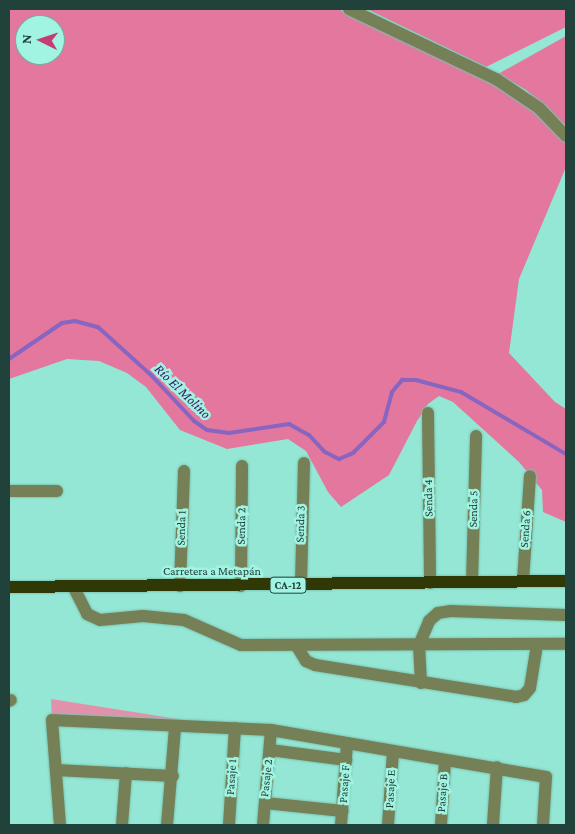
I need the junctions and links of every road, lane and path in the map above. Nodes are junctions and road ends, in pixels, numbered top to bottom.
1 (349, 9) edge
2 (566, 136) edge
3 (428, 413) dead end
4 (476, 436) dead end
5 (304, 463) dead end
6 (242, 466) dead end
7 (184, 470) dead end
8 (530, 476) dead end
9 (9, 491) edge
10 (57, 491) dead end
11 (523, 581) junction
12 (566, 581) edge
13 (472, 582) junction
14 (430, 583) junction
15 (301, 585) junction
16 (9, 586) edge
17 (74, 586) junction
18 (180, 586) junction
19 (241, 586) junction
20 (566, 615) edge
21 (296, 644) junction
22 (537, 644) junction
23 (566, 644) edge
24 (420, 645) junction
25 (421, 683) junction
26 (176, 728) junction
27 (235, 728) junction
28 (271, 730) junction
29 (347, 743) junction
30 (270, 750) junction
31 (393, 752) junction
32 (346, 760) junction
33 (445, 760) junction
34 (497, 767) junction
35 (56, 770) junction
36 (126, 773) junction
37 (173, 776) junction
38 (265, 803) junction
39 (343, 811) junction
40 (60, 825) edge
41 (122, 825) edge
42 (167, 825) edge
43 (229, 825) edge
44 (263, 825) edge
45 (341, 825) edge
46 (388, 825) edge
47 (441, 825) edge
48 (493, 825) edge
49 (543, 825) edge

1 - 2 street
3 - 14 street, Senda 4
4 - 13 street, Senda 5
5 - 15 street, Senda 3
6 - 19 street, Senda 2
7 - 18 street, Senda 1
8 - 11 street, Senda 6
9 - 10 street
11 - 12 main road, Carretera a Metapán / CA-12
11 - 13 main road, Carretera a Metapán / CA-12
13 - 14 main road, Carretera a Metapán / CA-12
14 - 15 main road, Carretera a Metapán / CA-12
15 - 19 main road, Carretera a Metapán / CA-12
16 - 17 main road, Carretera a Metapán / CA-12
17 - 18 main road, Carretera a Metapán / CA-12
17 - 21 street
18 - 19 main road, Carretera a Metapán / CA-12
20 - 24 street
21 - 24 street
21 - 25 street
22 - 23 street
22 - 24 street
22 - 25 street
24 - 25 street
26 - 27 street
26 - 35 street
26 - 37 street
27 - 28 street
27 - 43 street, Pasaje 1
28 - 29 street
28 - 30 street, Pasaje 2
29 - 31 street
29 - 32 street, Pasaje F
30 - 32 street
30 - 38 street, Pasaje 2
31 - 33 street
31 - 46 street, Pasaje E
32 - 39 street, Pasaje F
33 - 34 street
33 - 47 street, Pasaje B
34 - 48 street
34 - 49 street
35 - 36 street
35 - 40 street
36 - 37 street
36 - 41 street
37 - 42 street
38 - 39 street
38 - 44 street, Pasaje 2
39 - 45 street, Pasaje F

